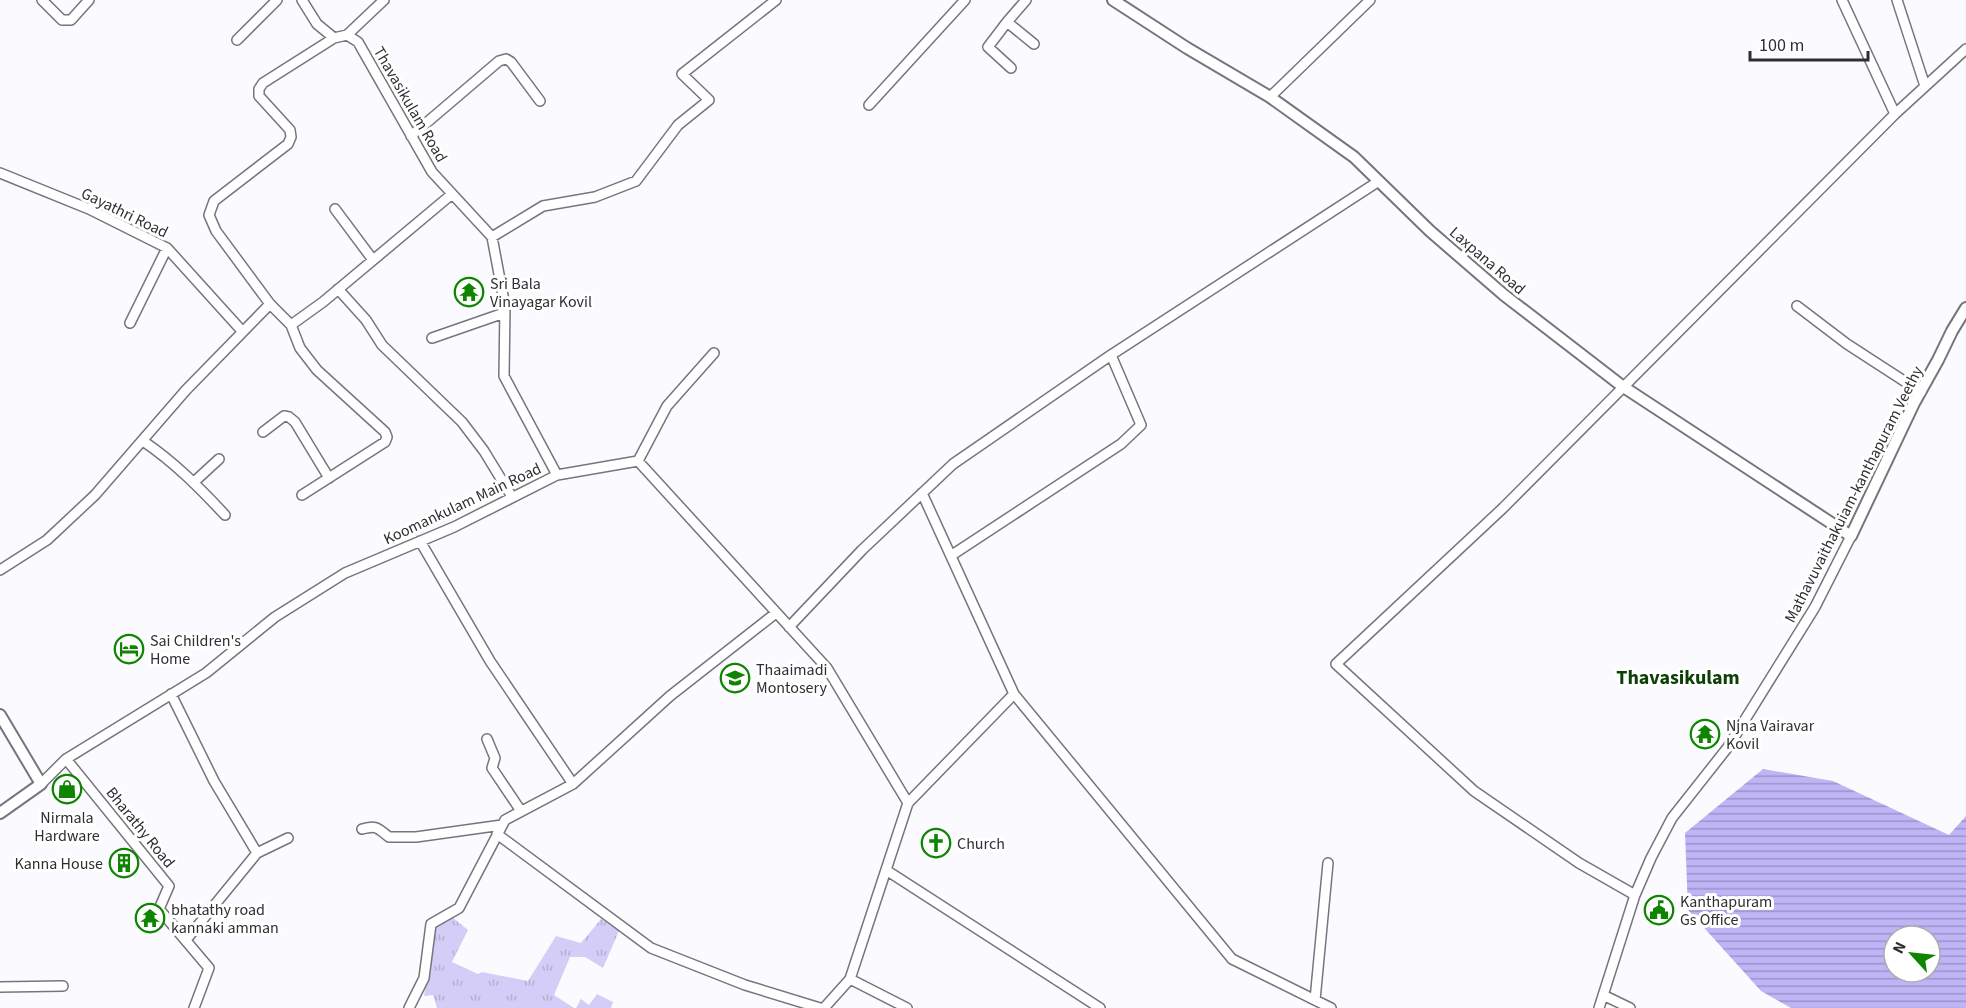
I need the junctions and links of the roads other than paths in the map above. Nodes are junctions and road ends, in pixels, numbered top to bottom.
1 (42, 0) edge
2 (89, 0) edge
3 (277, 0) edge
4 (302, 0) edge
5 (384, 0) edge
6 (776, 0) edge
7 (965, 0) edge
8 (1026, 0) edge
9 (1113, 0) edge
10 (1370, 0) edge
11 (1842, 0) edge
12 (1898, 0) edge
13 (1008, 22) junction
14 (347, 35) junction
15 (334, 38) junction
16 (237, 40) dead end
17 (1034, 44) dead end
18 (1966, 49) edge
19 (1011, 68) dead end
20 (1925, 86) junction
21 (1270, 97) junction
22 (540, 100) dead end
23 (868, 105) dead end
24 (1894, 114) junction
25 (411, 136) junction
26 (0, 173) edge
27 (1379, 182) junction
28 (452, 194) junction
29 (335, 209) dead end
30 (492, 237) junction
31 (167, 249) junction
32 (373, 260) junction
33 (338, 289) junction
34 (270, 304) junction
35 (1797, 306) dead end
36 (1966, 308) edge
37 (504, 313) junction
38 (130, 323) dead end
39 (291, 325) junction
40 (242, 331) junction
41 (432, 338) dead end
42 (714, 353) dead end
43 (1111, 355) junction
44 (1622, 387) junction
45 (1921, 392) junction
46 (262, 432) dead end
47 (143, 441) junction
48 (219, 459) dead end
49 (638, 461) junction
50 (558, 475) junction
51 (329, 478) junction
52 (194, 482) junction
53 (922, 493) junction
54 (302, 495) dead end
55 (512, 497) junction
56 (225, 515) dead end
57 (1851, 536) junction
58 (420, 541) junction
59 (952, 555) junction
60 (0, 570) edge
61 (776, 613) junction
62 (789, 627) junction
63 (171, 694) junction
64 (1014, 694) junction
65 (0, 716) edge
66 (487, 739) dead end
67 (66, 759) junction
68 (41, 784) junction
69 (573, 784) junction
70 (908, 802) junction
71 (521, 811) junction
72 (0, 813) edge
73 (362, 830) dead end
74 (500, 830) junction
75 (288, 838) dead end
76 (257, 853) junction
77 (1328, 863) dead end
78 (886, 870) junction
79 (1635, 895) junction
80 (186, 940) junction
81 (850, 979) junction
82 (63, 986) dead end
83 (0, 987) edge
84 (1603, 995) junction
85 (1316, 1000) junction
86 (194, 1008) edge
87 (409, 1008) edge
88 (822, 1008) edge
89 (907, 1008) edge
90 (1100, 1008) edge
91 (1331, 1008) edge
92 (1599, 1008) edge
93 (1630, 1008) edge

1 - 2 street
3 - 16 street
4 - 15 street
5 - 14 street
6 - 30 street
7 - 23 street
8 - 13 street
9 - 21 street, Laxpana Road
10 - 21 street
11 - 24 street
12 - 20 street
13 - 17 street
13 - 19 street
14 - 15 street
14 - 25 street, Thavasikulam Road
15 - 34 street
18 - 20 street
20 - 24 street
21 - 27 street, Laxpana Road
22 - 25 street
24 - 44 street
25 - 28 street, Thavasikulam Road
26 - 31 street, Gayathri Road
27 - 43 street
27 - 44 street, Laxpana Road
28 - 30 street, Thavasikulam Road
28 - 32 street
29 - 32 street
30 - 37 street, Koomankulam Main Road
31 - 38 street
31 - 40 street, Gayathri Road
32 - 33 street
33 - 39 street
33 - 55 street
34 - 39 street
34 - 40 street
35 - 45 street
36 - 45 street, Mathavuvaithakuiam-kanthapuram Veethy
37 - 41 street
37 - 50 street, Koomankulam Main Road
39 - 51 street
40 - 47 street
42 - 49 street
43 - 53 street
43 - 59 street
44 - 57 street, Laxpana Road
44 - 79 street
45 - 57 street, Mathavuvaithakuiam-kanthapuram Veethy
46 - 51 street
47 - 52 street
47 - 60 street
48 - 52 street
49 - 50 street
49 - 61 street
50 - 55 street, Koomankulam Main Road
51 - 54 street
52 - 56 street
53 - 59 street
53 - 62 street
55 - 58 street, Koomankulam Main Road
57 - 79 street, Mathavuvaithakuiam-kanthapuram Veethy
58 - 63 street, Koomankulam Main Road
58 - 69 street
59 - 64 street
61 - 62 street
61 - 69 street
62 - 70 street
63 - 67 street, Koomankulam Main Road
63 - 76 street
64 - 70 street
64 - 85 street
65 - 68 street
66 - 71 street
67 - 68 street, Koomankulam Main Road
67 - 80 street, Bharathy Road
68 - 72 street, Koomankulam Main Road
69 - 71 street
70 - 78 street
71 - 74 street
73 - 74 street
74 - 87 street
74 - 88 street
75 - 76 street
76 - 80 street
77 - 85 street
78 - 81 street
78 - 90 street
79 - 84 street, Mathavuvaithakuiam-kanthapuram Veethy
80 - 86 street, Bharathy Road
81 - 88 street
81 - 89 street
82 - 83 street
84 - 92 street, Mathavuvaithakuiam-kanthapuram Veethy
84 - 93 street
85 - 91 street

